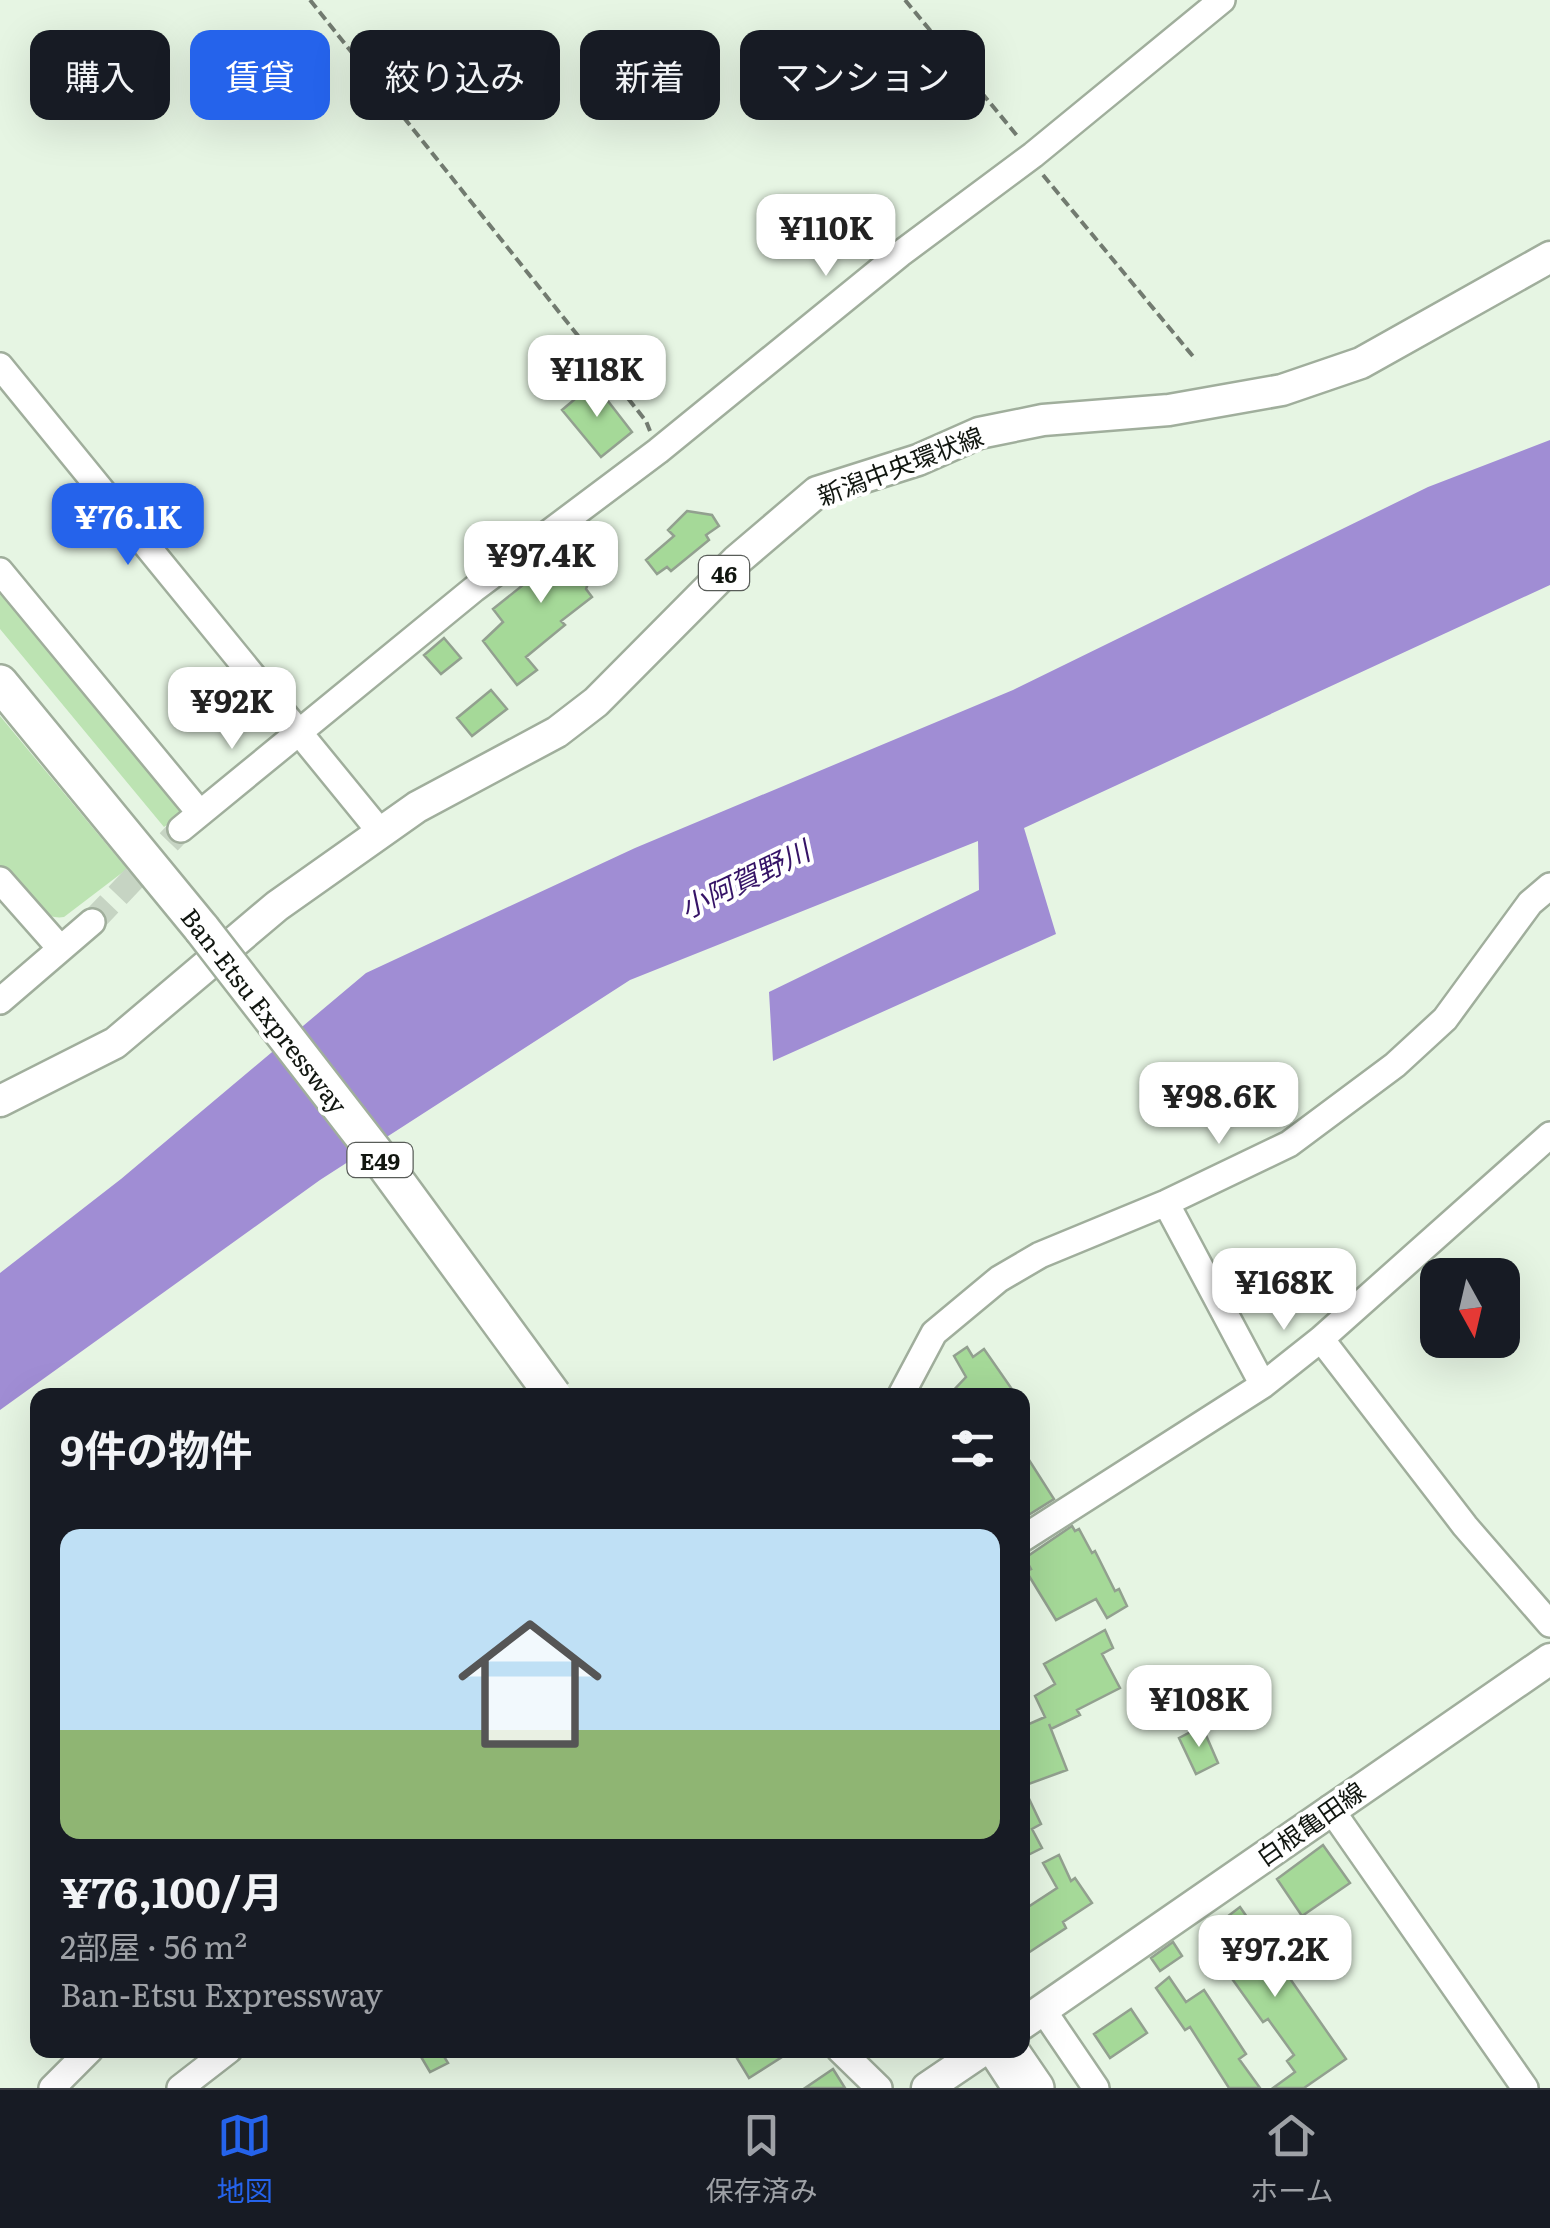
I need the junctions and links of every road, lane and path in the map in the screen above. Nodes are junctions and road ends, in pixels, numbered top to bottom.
1 (310, 0) edge
2 (905, 0) edge
3 (1222, 0) edge
4 (1032, 155) junction
5 (1550, 257) edge
6 (1196, 360) dead end
7 (2, 372) edge
8 (658, 451) junction
9 (0, 571) edge
10 (0, 683) edge
11 (299, 735) junction
12 (382, 834) junction
13 (0, 880) edge
14 (1550, 886) edge
15 (92, 922) tunnel mouth
16 (60, 948) junction
17 (0, 1001) edge
18 (0, 1102) edge
19 (1550, 1135) edge
20 (1166, 1203) junction
21 (1320, 1339) junction
22 (1263, 1385) junction
23 (547, 1388) edge
24 (904, 1388) edge
25 (1030, 1534) edge
26 (1550, 1624) edge
27 (1550, 1660) edge
28 (1330, 1808) junction
29 (1033, 2017) edge
30 (1030, 2056) edge
31 (82, 2058) edge
32 (219, 2058) edge
33 (848, 2058) edge
34 (974, 2058) edge
35 (993, 2058) edge
36 (1015, 2058) edge
37 (52, 2088) edge
38 (180, 2088) edge
39 (879, 2088) edge
40 (927, 2088) edge
41 (1015, 2088) edge
42 (1036, 2088) edge
43 (1050, 2088) edge
44 (1096, 2088) edge
45 (1524, 2088) edge

1 - 8 path
2 - 4 path
3 - 4 street
4 - 6 path
4 - 8 street
5 - 12 main road, 新潟中央環状線 / 46
7 - 11 street
8 - 11 street
9 - 11 street
10 - 23 highway, Ban-Etsu Expressway / E49, bridge
11 - 12 street
12 - 18 main road, 新潟中央環状線 / 46
13 - 16 street
14 - 20 street
15 - 16 street
16 - 17 street
19 - 21 street
20 - 22 street
20 - 24 street
21 - 22 street
21 - 26 street
22 - 25 street
27 - 28 main road, 白根亀田線
28 - 29 main road, 白根亀田線
28 - 45 street
29 - 44 street
30 - 43 street
31 - 37 street
32 - 38 street
33 - 39 street
34 - 40 main road
35 - 41 street
36 - 42 highway

